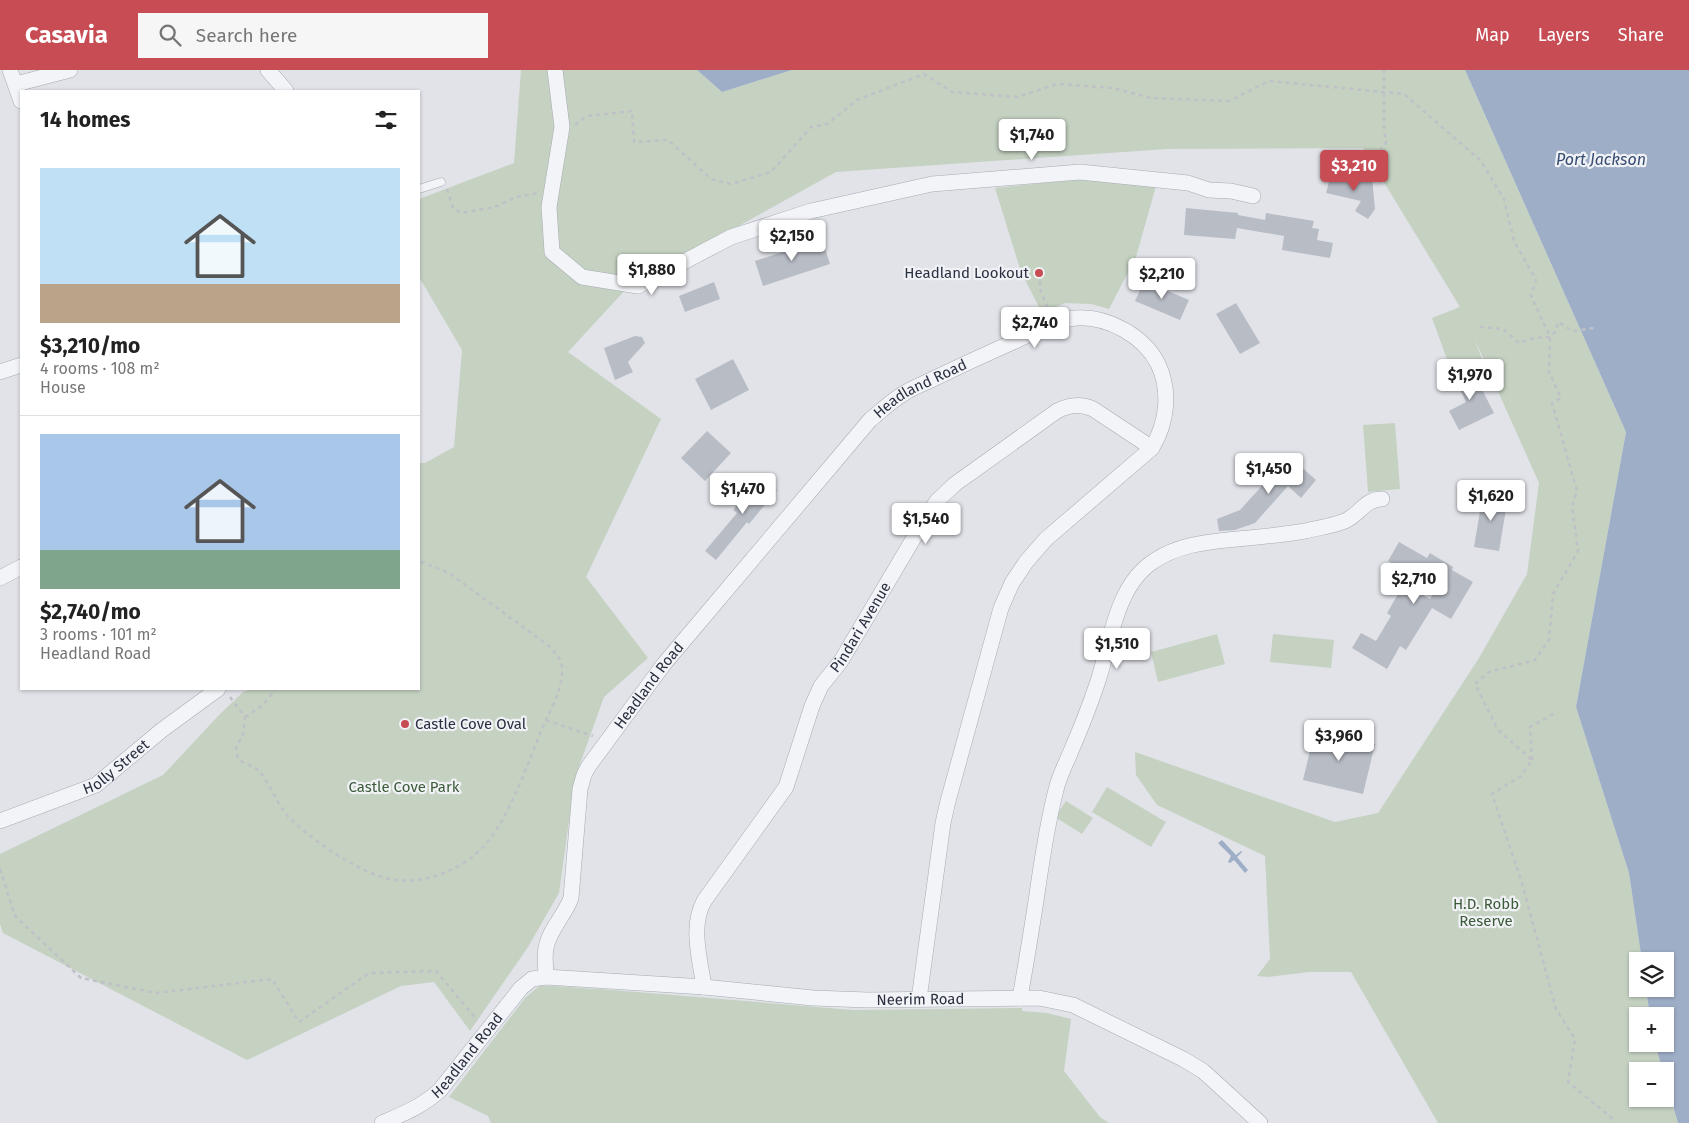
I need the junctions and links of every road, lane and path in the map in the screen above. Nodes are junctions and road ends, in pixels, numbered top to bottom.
1 (10, 70) edge
2 (70, 70) edge
3 (268, 70) edge
4 (555, 70) edge
5 (1384, 70) edge
6 (16, 84) junction
7 (285, 90) edge
8 (1384, 92) junction
9 (20, 98) edge
10 (562, 127) junction
11 (1380, 151) dead end
12 (441, 182) joint
13 (420, 189) edge
14 (543, 190) dead end
15 (1253, 196) dead end
16 (1039, 273) dead end
17 (1055, 324) junction
18 (1480, 327) dead end
19 (1594, 328) dead end
20 (1550, 337) junction
21 (20, 365) edge
22 (0, 372) edge
23 (1152, 448) junction
24 (1382, 499) dead end
25 (420, 561) edge
26 (20, 568) edge
27 (0, 578) edge
28 (275, 690) edge
29 (222, 691) edge
30 (1557, 712) dead end
31 (245, 717) junction
32 (546, 720) junction
33 (606, 743) junction
34 (1532, 760) junction
35 (0, 821) edge
36 (0, 869) edge
37 (546, 976) junction
38 (704, 987) junction
39 (1020, 998) junction
40 (919, 999) junction
41 (479, 1022) dead end
42 (397, 1120) edge
43 (382, 1123) edge
44 (1260, 1123) edge
45 (1614, 1123) edge

1 - 6 street
2 - 6 street
3 - 7 street
4 - 10 street
5 - 8 path
6 - 9 street
8 - 10 path
8 - 11 path
8 - 20 path
10 - 15 street
12 - 13 lane
12 - 14 path
16 - 17 path
17 - 23 street, Headland Road
17 - 33 street, Headland Road
18 - 20 path
19 - 20 path
20 - 34 path
21 - 22 street
23 - 38 street, Pindari Avenue
23 - 40 street, Headland Road
24 - 39 street
25 - 32 path
26 - 27 street
28 - 31 path
29 - 31 path
29 - 35 street, Holly Street
30 - 34 path
31 - 32 path
32 - 33 path
33 - 37 street, Headland Road
34 - 45 path
36 - 41 path
37 - 38 street, Neerim Road
37 - 42 street, Headland Road
38 - 40 street, Neerim Road
39 - 40 street, Neerim Road
39 - 44 street, Neerim Road
42 - 43 street, Headland Road

